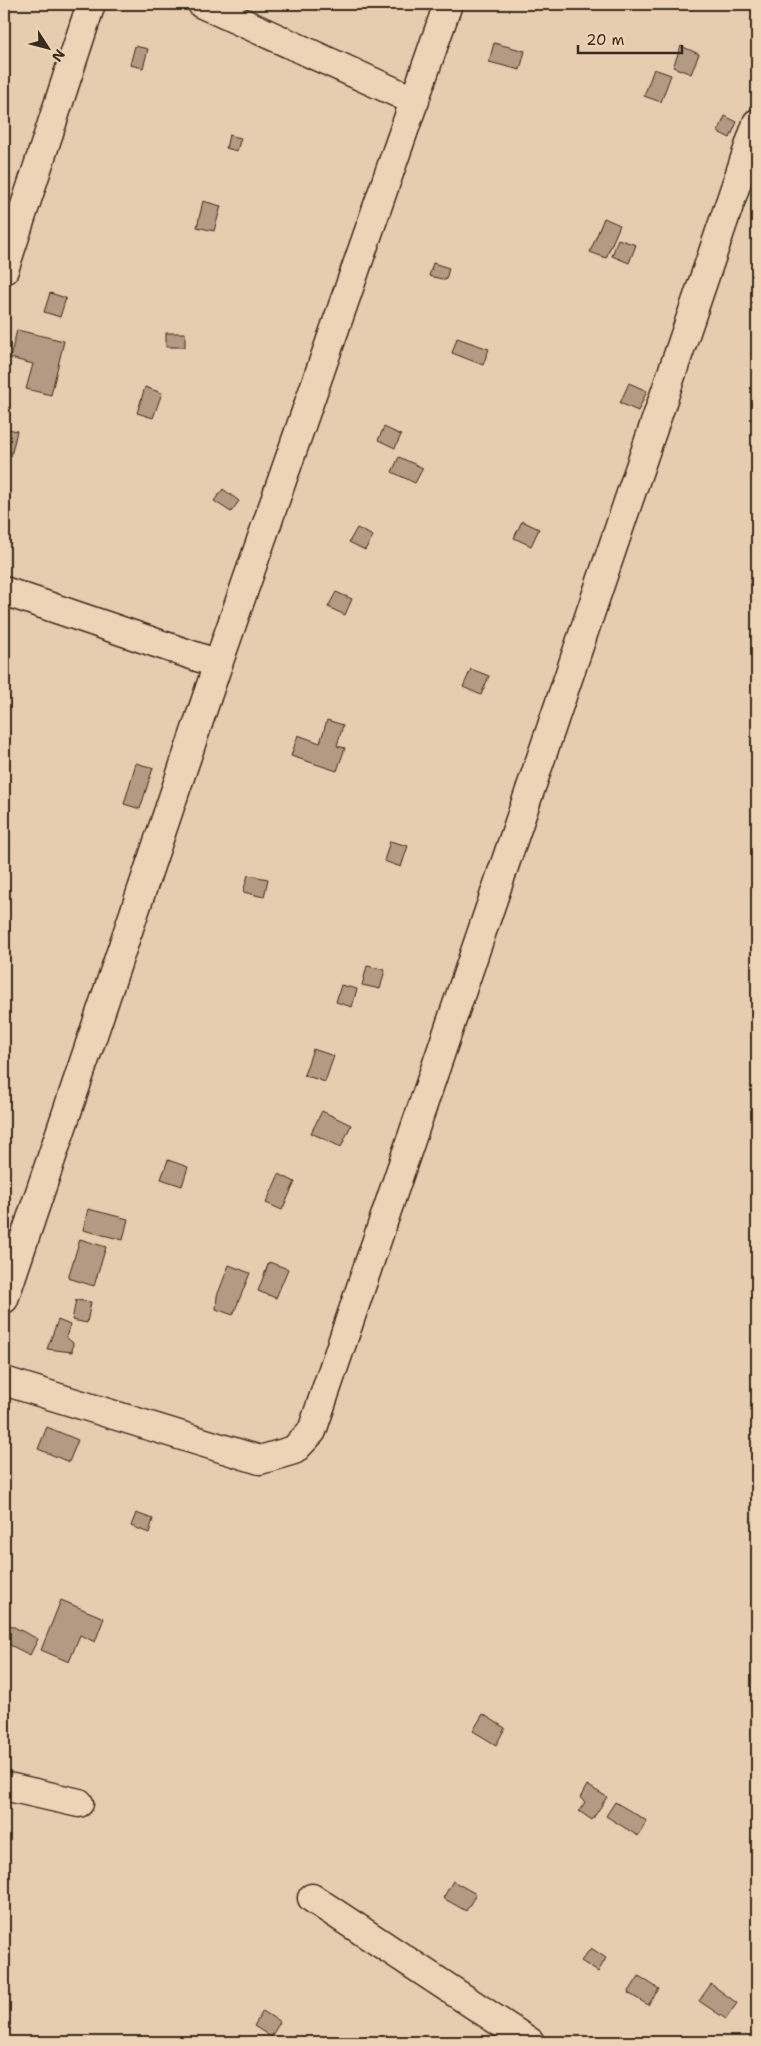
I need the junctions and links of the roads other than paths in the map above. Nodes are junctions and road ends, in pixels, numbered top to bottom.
1 (91, 4) edge
2 (202, 4) edge
3 (448, 4) edge
4 (415, 101) junction
5 (757, 123) edge
6 (4, 270) edge
7 (4, 591) edge
8 (218, 664) junction
9 (4, 1300) edge
10 (4, 1381) edge
11 (4, 1786) edge
12 (79, 1804) dead end
13 (312, 1898) dead end
14 (530, 2042) edge

1 - 6 street
2 - 4 street
3 - 4 street
4 - 8 street
5 - 10 street
7 - 8 street
8 - 9 street
11 - 12 street
13 - 14 street

